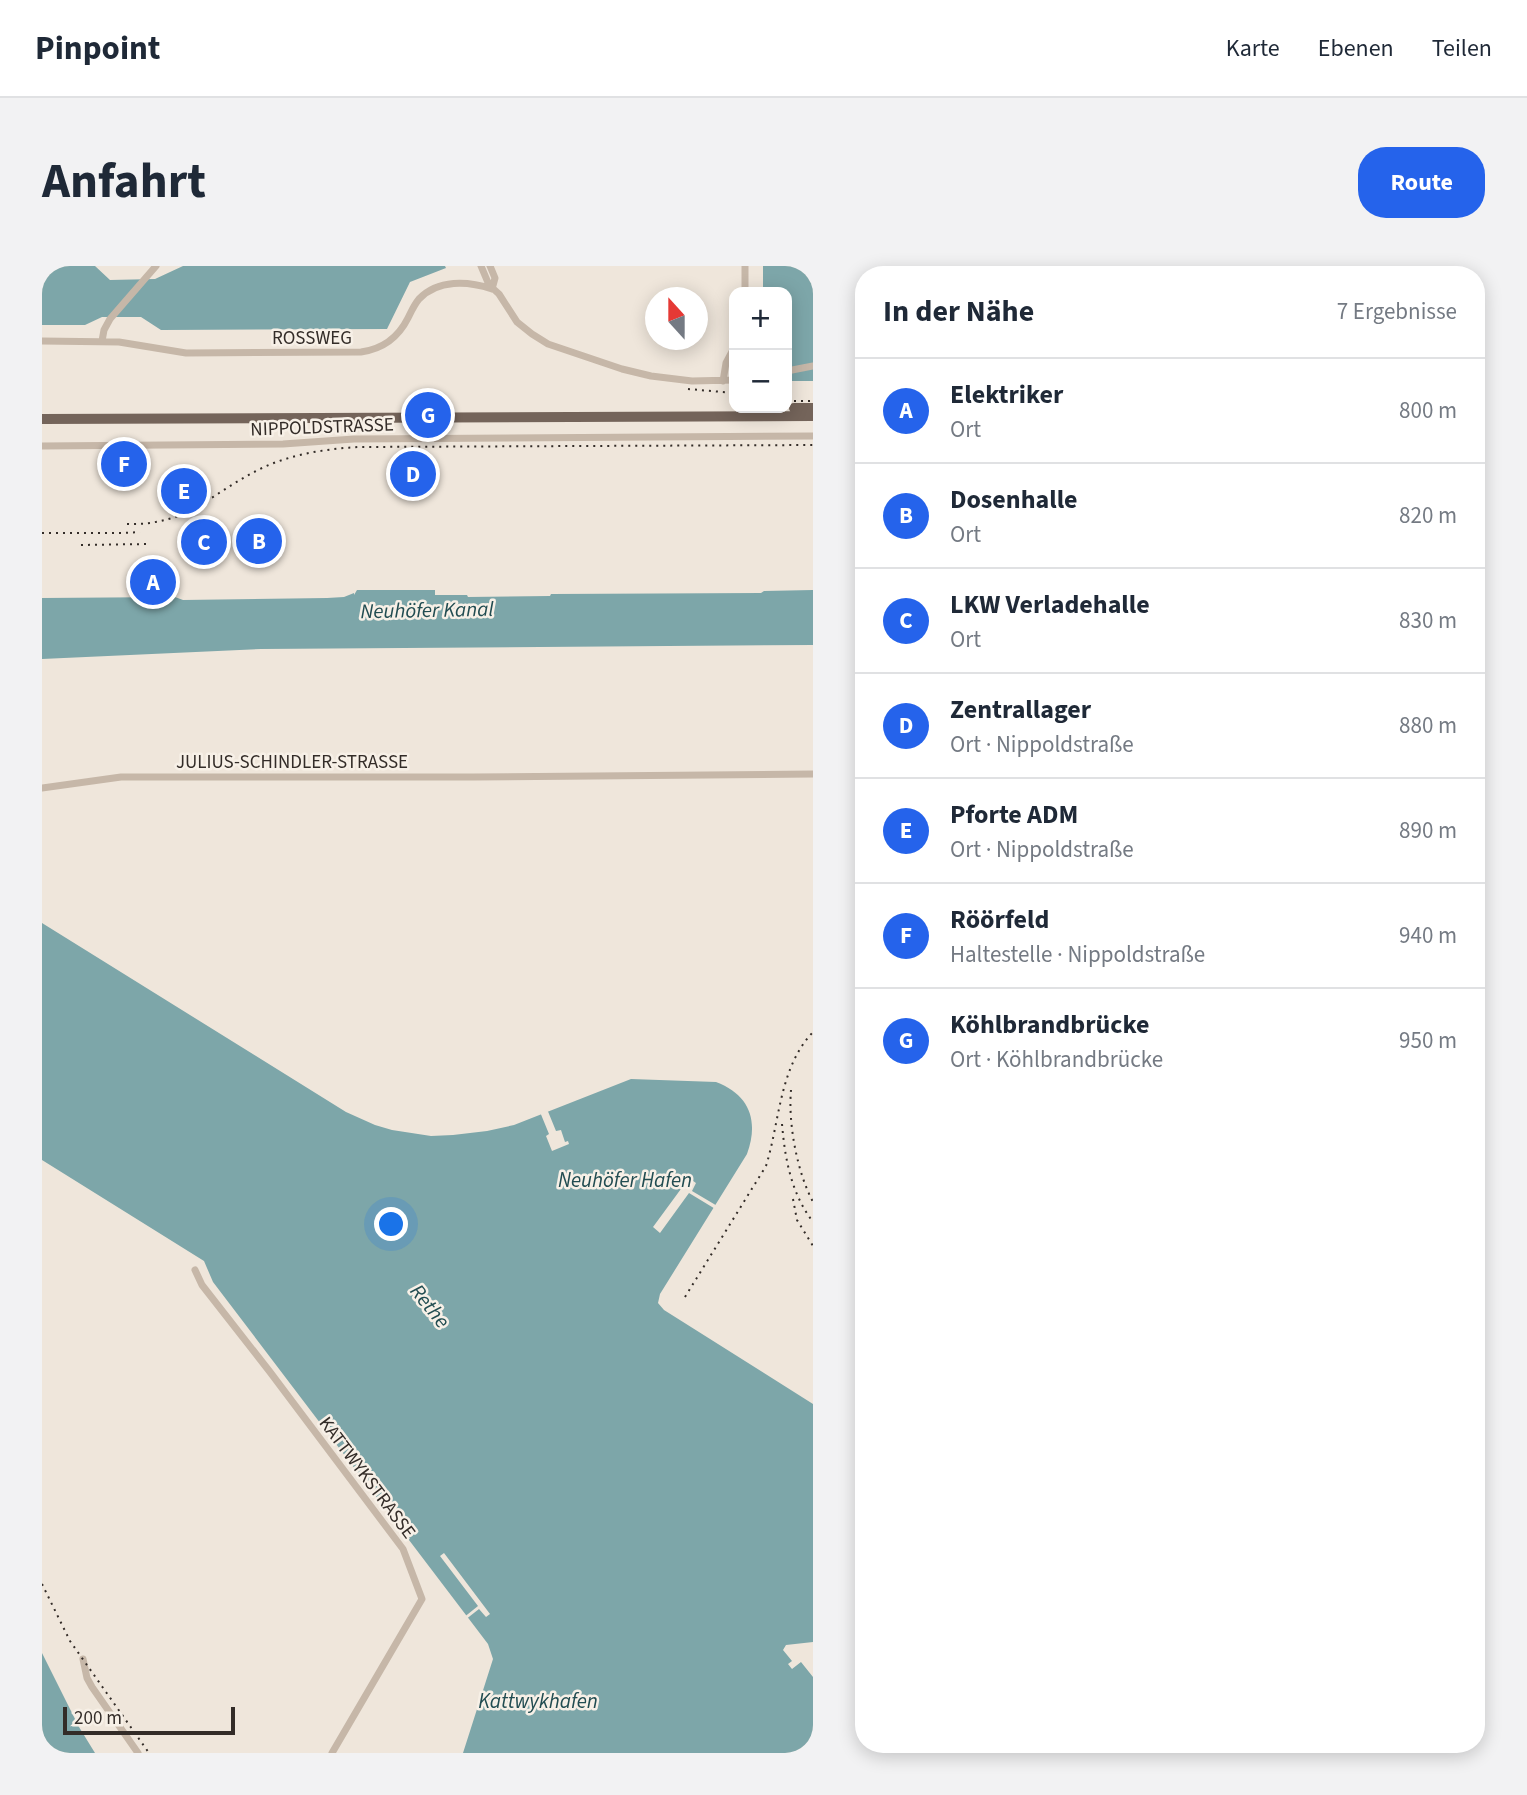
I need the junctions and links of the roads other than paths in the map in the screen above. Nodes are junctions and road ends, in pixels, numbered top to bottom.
1 (156, 266) edge
2 (491, 266) edge
3 (745, 266) edge
4 (481, 267) edge
5 (466, 283) junction
6 (744, 287) edge
7 (492, 289) junction
8 (42, 341) edge
9 (102, 341) junction
10 (733, 350) edge
11 (813, 366) edge
12 (792, 370) edge
13 (729, 380) edge
14 (723, 381) junction
15 (813, 408) edge
16 (42, 413) edge
17 (813, 415) edge
18 (42, 419) edge
19 (813, 436) edge
20 (42, 446) edge
21 (813, 774) edge
22 (42, 788) edge
23 (195, 1270) dead end
24 (83, 1659) dead end
25 (138, 1753) edge
26 (332, 1753) edge

1 - 9 street
2 - 7 street
3 - 6 street
4 - 5 street
4 - 7 street
5 - 7 street, ROSSWEG
5 - 9 street, ROSSWEG
7 - 14 street
8 - 9 street, ROSSWEG
10 - 14 street
11 - 12 street
13 - 14 street
15 - 16 main road
17 - 18 main road
19 - 20 street, NIPPOLDSTRASSE
21 - 22 street, JULIUS-SCHINDLER-STRASSE
23 - 26 street, KATTWYKSTRASSE
24 - 25 street

